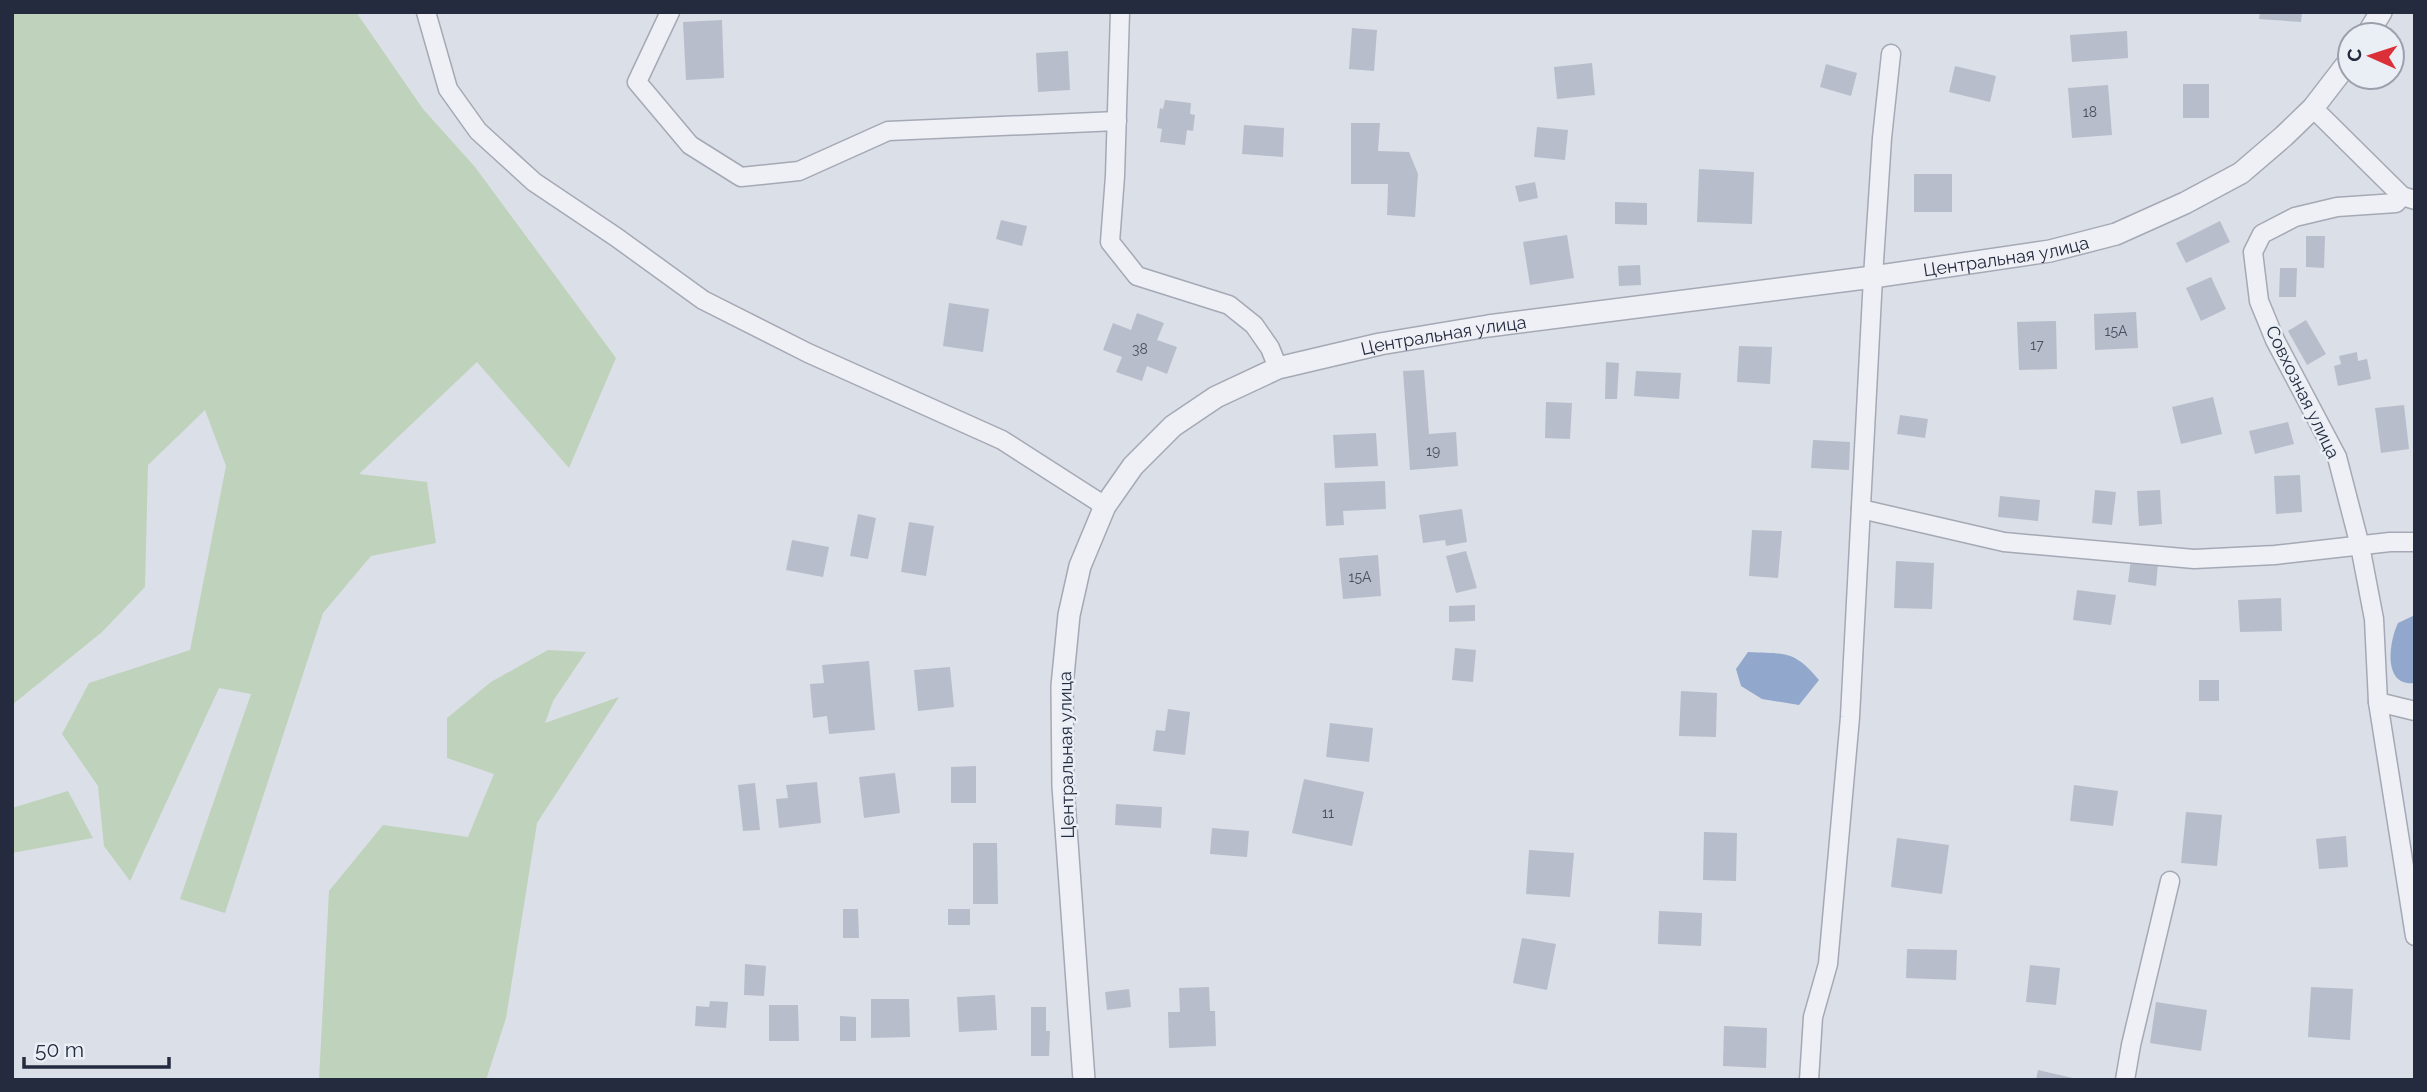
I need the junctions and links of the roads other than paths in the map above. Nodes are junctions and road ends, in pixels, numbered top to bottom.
1 (426, 12) edge
2 (670, 12) edge
3 (1120, 12) edge
4 (1891, 54) dead end
5 (2336, 78) edge
6 (2313, 107) junction
7 (1117, 121) junction
8 (2408, 198) edge
9 (1873, 277) junction
10 (1278, 368) junction
11 (1105, 506) junction
12 (1861, 509) junction
13 (2415, 542) edge
14 (2360, 546) junction
15 (2378, 702) junction
16 (2415, 711) edge
17 (2170, 881) dead end
18 (2415, 936) edge
19 (1084, 1080) edge
20 (1809, 1080) edge
21 (2126, 1080) edge

1 - 11 street
2 - 7 street
3 - 7 street
4 - 9 street
5 - 6 street, Центральная улица
6 - 8 street
6 - 9 street, Центральная улица
7 - 10 street
8 - 14 street, Совхозная улица
9 - 10 street, Центральная улица
9 - 12 street
10 - 11 street, Центральная улица
11 - 19 street, Центральная улица
12 - 14 street
12 - 20 street
13 - 14 street
14 - 15 street, Совхозная улица
15 - 16 street
15 - 18 street, Совхозная улица
17 - 21 street

